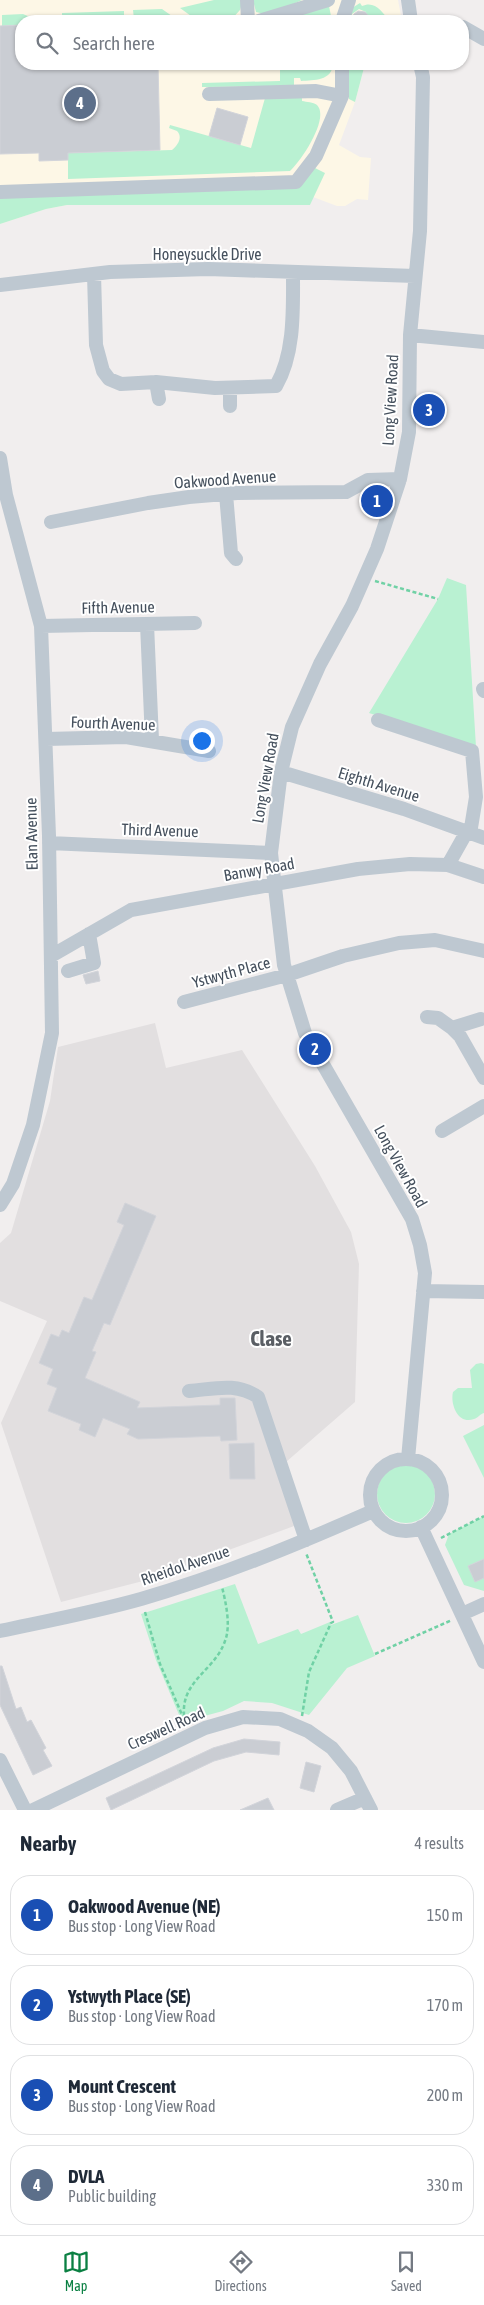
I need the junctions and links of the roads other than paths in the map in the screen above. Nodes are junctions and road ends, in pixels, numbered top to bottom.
1 (247, 0) edge
2 (328, 0) edge
3 (349, 0) edge
4 (408, 0) edge
5 (248, 15) edge
6 (279, 15) edge
7 (344, 15) edge
8 (410, 15) edge
9 (469, 30) edge
10 (484, 39) edge
11 (342, 70) edge
12 (421, 70) edge
13 (209, 94) dead end
14 (342, 96) junction
15 (0, 192) edge
16 (293, 272) junction
17 (94, 274) junction
18 (416, 276) junction
19 (0, 285) edge
20 (410, 335) junction
21 (484, 342) edge
22 (156, 382) junction
23 (230, 388) junction
24 (158, 399) dead end
25 (230, 406) dead end
26 (0, 458) edge
27 (400, 479) junction
28 (226, 494) junction
29 (51, 522) dead end
30 (236, 559) dead end
31 (195, 623) dead end
32 (147, 624) junction
33 (41, 626) junction
34 (378, 720) dead end
35 (46, 739) junction
36 (152, 740) junction
37 (209, 751) dead end
38 (281, 772) junction
39 (468, 834) junction
40 (484, 838) edge
41 (49, 843) junction
42 (271, 853) junction
43 (448, 865) junction
44 (484, 878) edge
45 (274, 884) junction
46 (89, 934) junction
47 (484, 951) edge
48 (51, 956) junction
49 (68, 971) dead end
50 (287, 975) junction
51 (184, 1002) dead end
52 (427, 1017) dead end
53 (481, 1019) dead end
54 (452, 1028) junction
55 (484, 1078) edge
56 (484, 1106) edge
57 (442, 1131) dead end
58 (0, 1205) edge
59 (423, 1291) junction
60 (484, 1292) edge
61 (189, 1392) dead end
62 (408, 1459) junction
63 (374, 1511) junction
64 (421, 1527) junction
65 (304, 1541) junction
66 (484, 1604) edge
67 (462, 1614) junction
68 (0, 1631) edge
69 (484, 1662) edge
70 (0, 1760) edge
71 (368, 1804) edge
72 (25, 1810) edge
73 (33, 1810) edge
74 (337, 1810) edge

1 - 5 street
2 - 6 street
3 - 7 street
4 - 8 street
9 - 10 street
11 - 14 street
12 - 18 street, Long View Road
13 - 14 street
14 - 15 street
16 - 17 street, Honeysuckle Drive
16 - 18 street, Honeysuckle Drive
16 - 23 street
17 - 19 street, Honeysuckle Drive
17 - 22 street
18 - 20 street, Long View Road
20 - 21 street
20 - 27 street, Long View Road
22 - 23 street
22 - 24 street
23 - 25 street
26 - 33 street, Elan Avenue
27 - 28 street, Oakwood Avenue
27 - 38 street, Long View Road
28 - 29 street, Oakwood Avenue
28 - 30 street
31 - 32 street, Fifth Avenue
32 - 33 street, Fifth Avenue
32 - 36 street
33 - 35 street, Elan Avenue
34 - 39 street
35 - 36 street, Fourth Avenue
35 - 41 street, Elan Avenue
36 - 37 street, Fourth Avenue
38 - 39 street, Eighth Avenue
38 - 42 street, Long View Road
39 - 40 street, Eighth Avenue
39 - 43 street
41 - 42 street, Third Avenue
41 - 48 street, Elan Avenue
42 - 45 street, Long View Road
43 - 44 street, Banwy Road
43 - 45 street, Banwy Road
45 - 46 street, Banwy Road
45 - 50 street, Long View Road
46 - 48 street, Banwy Road
46 - 49 street
47 - 50 street, Ystwyth Place
48 - 58 street, Elan Avenue
50 - 51 street, Ystwyth Place
50 - 59 street, Long View Road
52 - 54 street
53 - 54 street
54 - 55 street
56 - 57 street
59 - 60 street
59 - 62 street, Long View Road
61 - 65 street
62 - 63 street
62 - 64 street
63 - 64 street
63 - 65 street, Rheidol Avenue
64 - 67 street
65 - 68 street, Rheidol Avenue
66 - 67 street
67 - 69 street
70 - 72 street
71 - 73 street, Creswell Road
71 - 74 street

